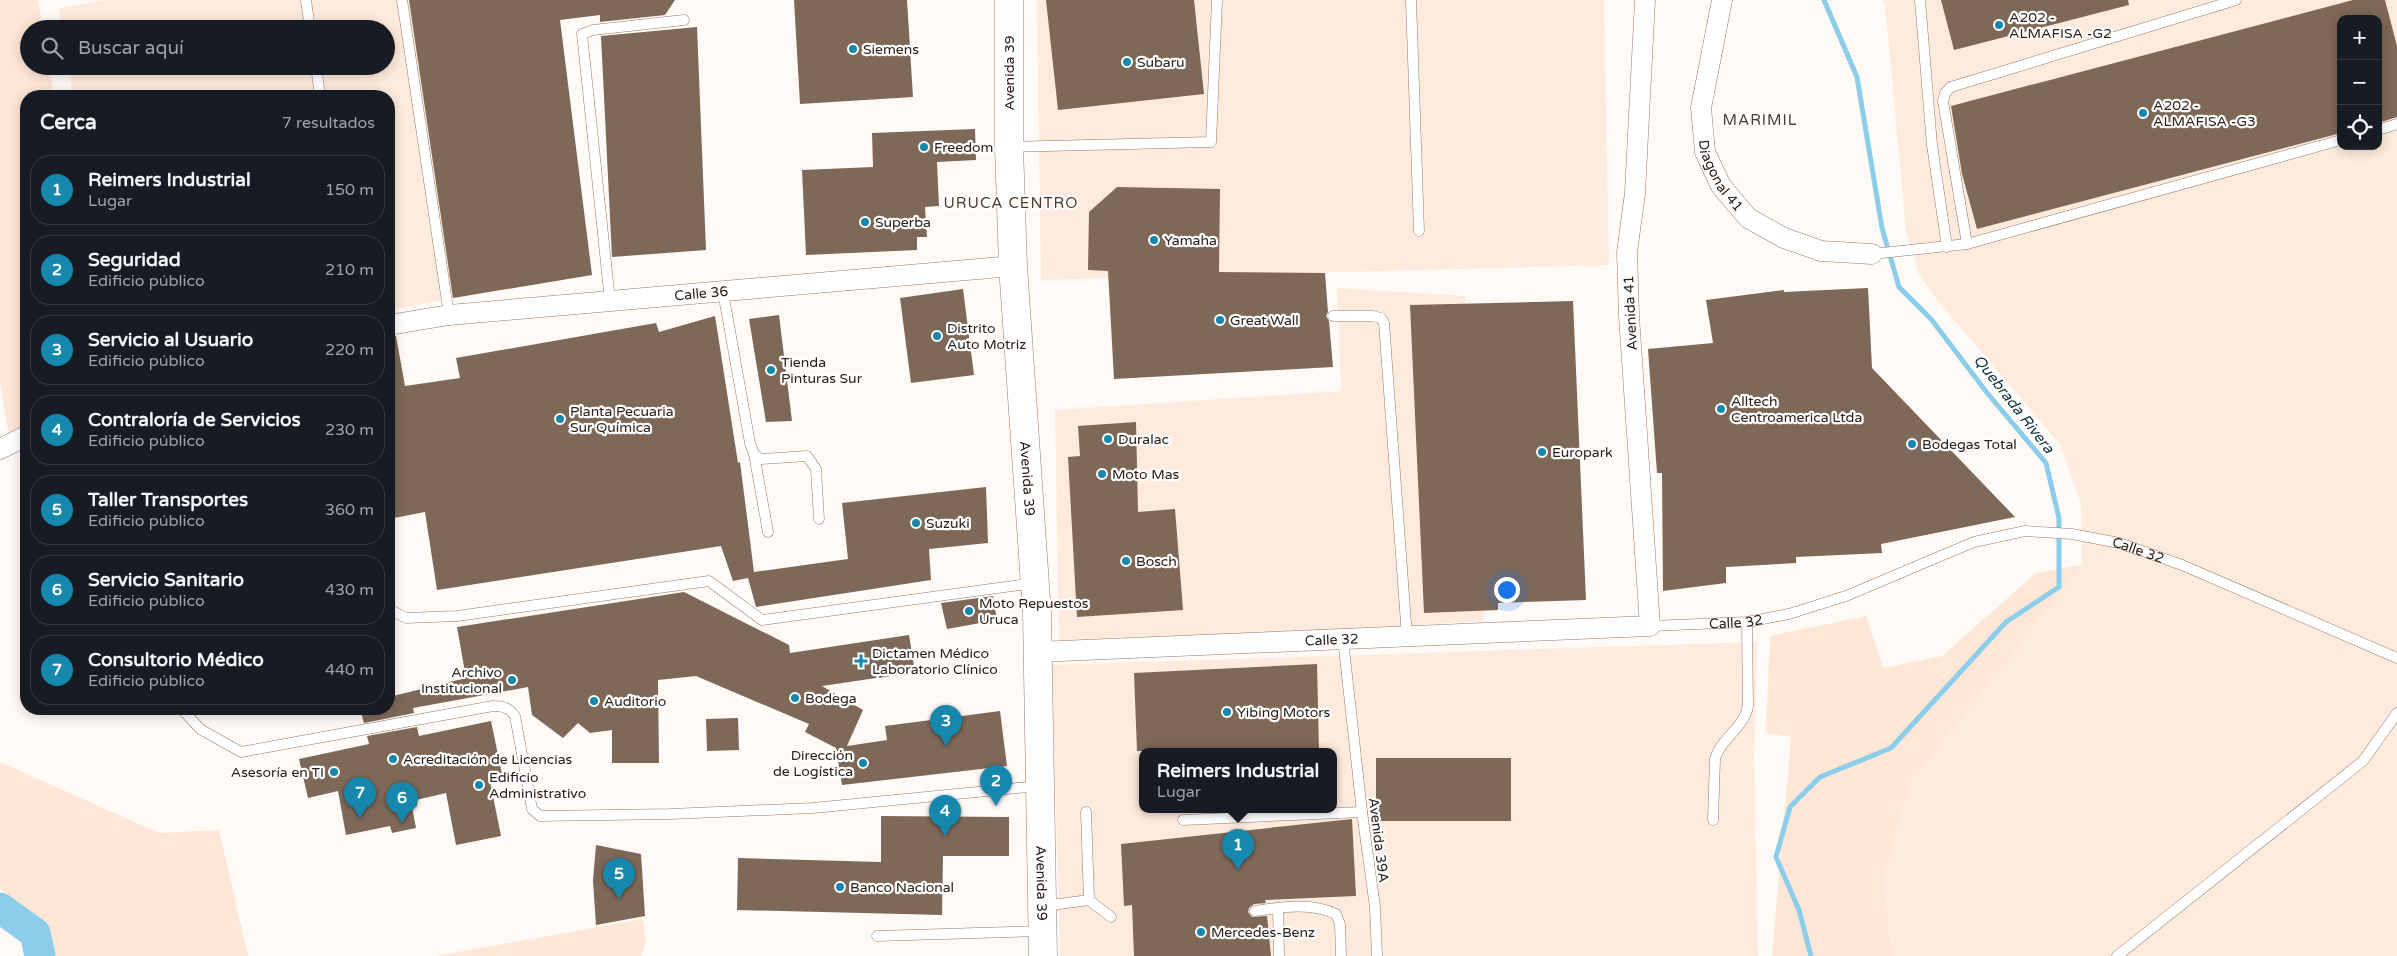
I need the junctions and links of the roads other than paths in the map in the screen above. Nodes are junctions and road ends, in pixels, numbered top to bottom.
1 (306, 0) edge
2 (402, 0) edge
3 (1008, 0) edge
4 (1217, 0) edge
5 (1411, 0) edge
6 (1645, 0) edge
7 (1722, 0) edge
8 (1920, 0) edge
9 (2236, 0) edge
10 (309, 20) edge
11 (684, 20) dead end
12 (317, 75) edge
13 (319, 90) edge
14 (2397, 124) edge
15 (2382, 129) edge
16 (2337, 141) edge
17 (1009, 148) junction
18 (1419, 231) dead end
19 (1967, 244) junction
20 (1947, 247) junction
21 (1872, 254) joint
22 (1013, 266) junction
23 (723, 292) junction
24 (610, 301) junction
25 (449, 315) junction
26 (1333, 316) dead end
27 (395, 324) edge
28 (20, 439) edge
29 (0, 449) edge
30 (754, 454) junction
31 (819, 519) dead end
32 (768, 532) dead end
33 (1036, 583) junction
34 (395, 612) edge
35 (1747, 622) junction
36 (1650, 626) junction
37 (1407, 637) junction
38 (1343, 639) junction
39 (1037, 652) junction
40 (2397, 658) edge
41 (2397, 713) edge
42 (187, 715) edge
43 (1040, 786) junction
44 (1086, 812) dead end
45 (1362, 812) junction
46 (1183, 820) dead end
47 (1714, 820) dead end
48 (1089, 900) junction
49 (1278, 908) junction
50 (1255, 911) dead end
51 (1112, 917) dead end
52 (1043, 931) edge
53 (877, 936) dead end
54 (1279, 956) edge
55 (1341, 956) edge
56 (1377, 956) edge
57 (2117, 956) edge

1 - 10 lane
2 - 25 lane
3 - 17 main road, Avenida 39
4 - 17 lane
5 - 18 lane
6 - 36 street, Avenida 41
7 - 21 street, Diagonal 41
8 - 20 lane
9 - 19 lane
11 - 24 lane
12 - 13 lane
14 - 15 lane
16 - 19 lane
17 - 22 main road, Avenida 39
19 - 20 lane
20 - 21 lane
22 - 23 street, Calle 36
22 - 33 main road, Avenida 39
23 - 24 street, Calle 36
23 - 30 lane
24 - 25 street, Calle 36
25 - 27 street, Calle 36
26 - 37 lane
28 - 29 street
30 - 31 lane
30 - 32 lane
33 - 34 lane
33 - 39 main road, Avenida 39
35 - 36 lane, Calle 32
35 - 40 lane, Calle 32
35 - 47 lane
36 - 37 street, Calle 32
37 - 38 street, Calle 32
38 - 39 street, Calle 32
38 - 45 lane, Avenida 39A
39 - 43 main road, Avenida 39
41 - 57 lane
42 - 43 lane
43 - 52 main road, Avenida 39
44 - 48 lane
45 - 46 lane
45 - 56 lane, Avenida 39A
48 - 51 lane
48 - 52 lane
49 - 50 lane
49 - 54 lane
49 - 55 lane
52 - 53 lane

